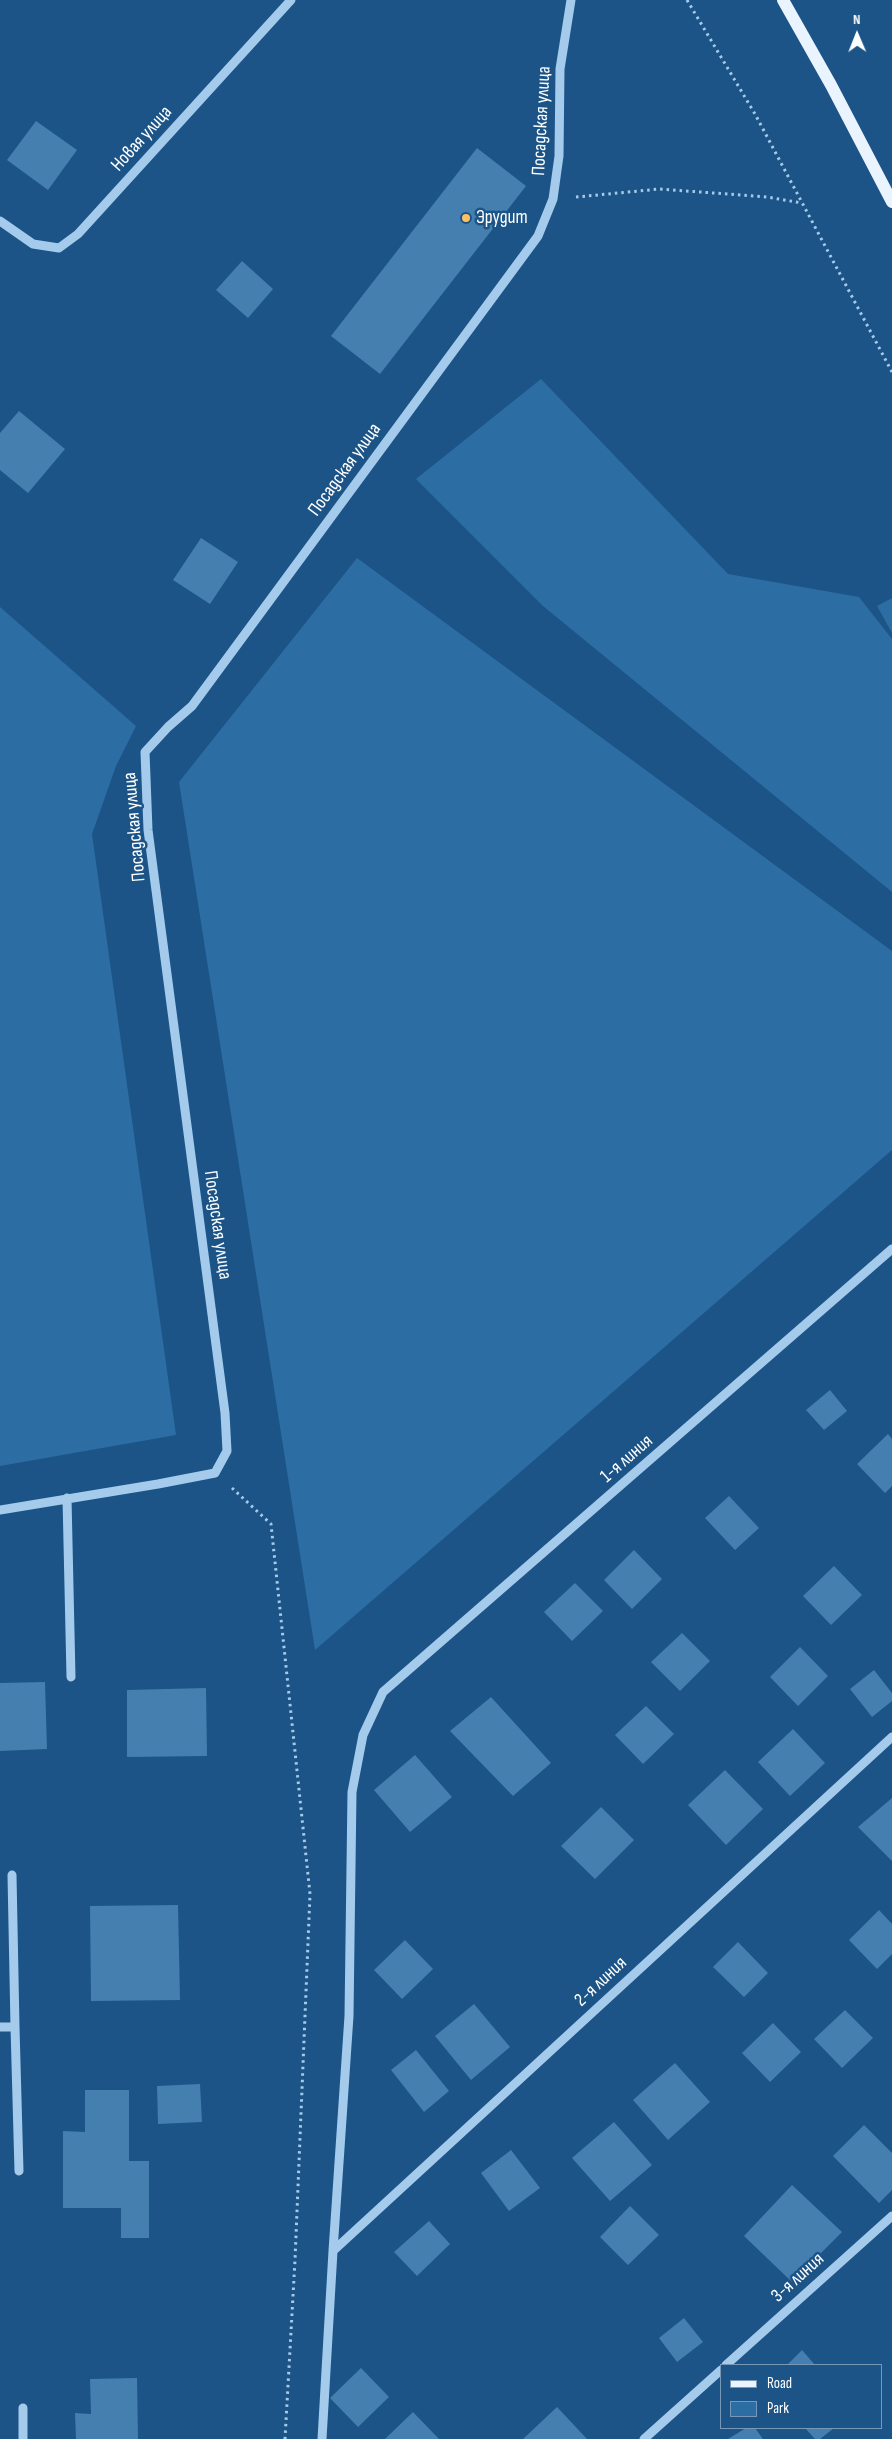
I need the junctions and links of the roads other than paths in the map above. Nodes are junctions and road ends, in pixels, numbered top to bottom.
1 (291, 0) edge
2 (571, 0) edge
3 (783, 0) edge
4 (892, 202) edge
5 (0, 221) edge
6 (892, 1250) edge
7 (67, 1498) junction
8 (0, 1510) edge
9 (71, 1677) dead end
10 (892, 1737) edge
11 (12, 1875) dead end
12 (0, 2027) edge
13 (16, 2027) junction
14 (19, 2171) dead end
15 (892, 2216) edge
16 (333, 2251) junction
17 (727, 2364) edge
18 (720, 2371) edge
19 (23, 2408) dead end
20 (23, 2439) edge
21 (322, 2439) edge
22 (644, 2439) edge

1 - 5 street, Новая улица
2 - 7 street, Посадская улица
3 - 4 main road
6 - 16 street, 1-я линия
7 - 8 street
7 - 9 street
10 - 16 street, 2-я линия
11 - 13 street
12 - 13 street
13 - 14 street
15 - 17 street, 3-я линия
16 - 21 street
18 - 22 street
19 - 20 street

